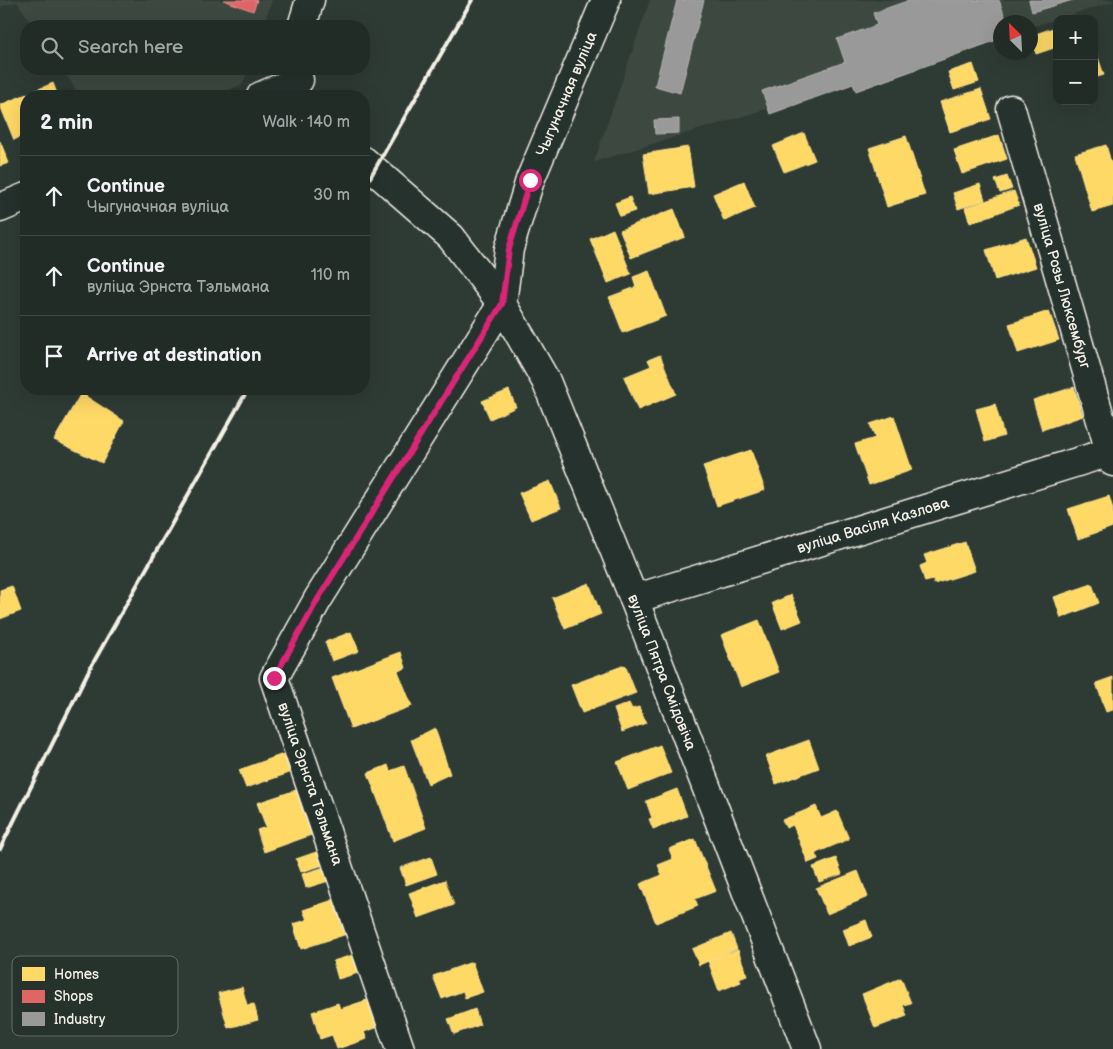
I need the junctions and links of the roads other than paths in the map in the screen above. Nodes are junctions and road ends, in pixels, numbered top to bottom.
1 (310, 0) edge
2 (606, 0) edge
3 (304, 20) edge
4 (302, 82) edge
5 (279, 90) edge
6 (1012, 109) dead end
7 (370, 166) edge
8 (20, 200) edge
9 (0, 208) edge
10 (502, 304) junction
11 (1112, 455) edge
12 (634, 599) junction
13 (400, 1049) edge
14 (807, 1049) edge

1 - 3 street
2 - 10 street, Чыгуначная вуліца
4 - 5 street
6 - 11 street, вуліца Розы Люксембург
7 - 10 street, вуліца Пятра Смідовіча
8 - 9 street
10 - 12 street, вуліца Пятра Смідовіча
10 - 13 street, вуліца Эрнста Тэльмана
11 - 12 street, вуліца Васіля Казлова
12 - 14 street, вуліца Пятра Смідовіча

